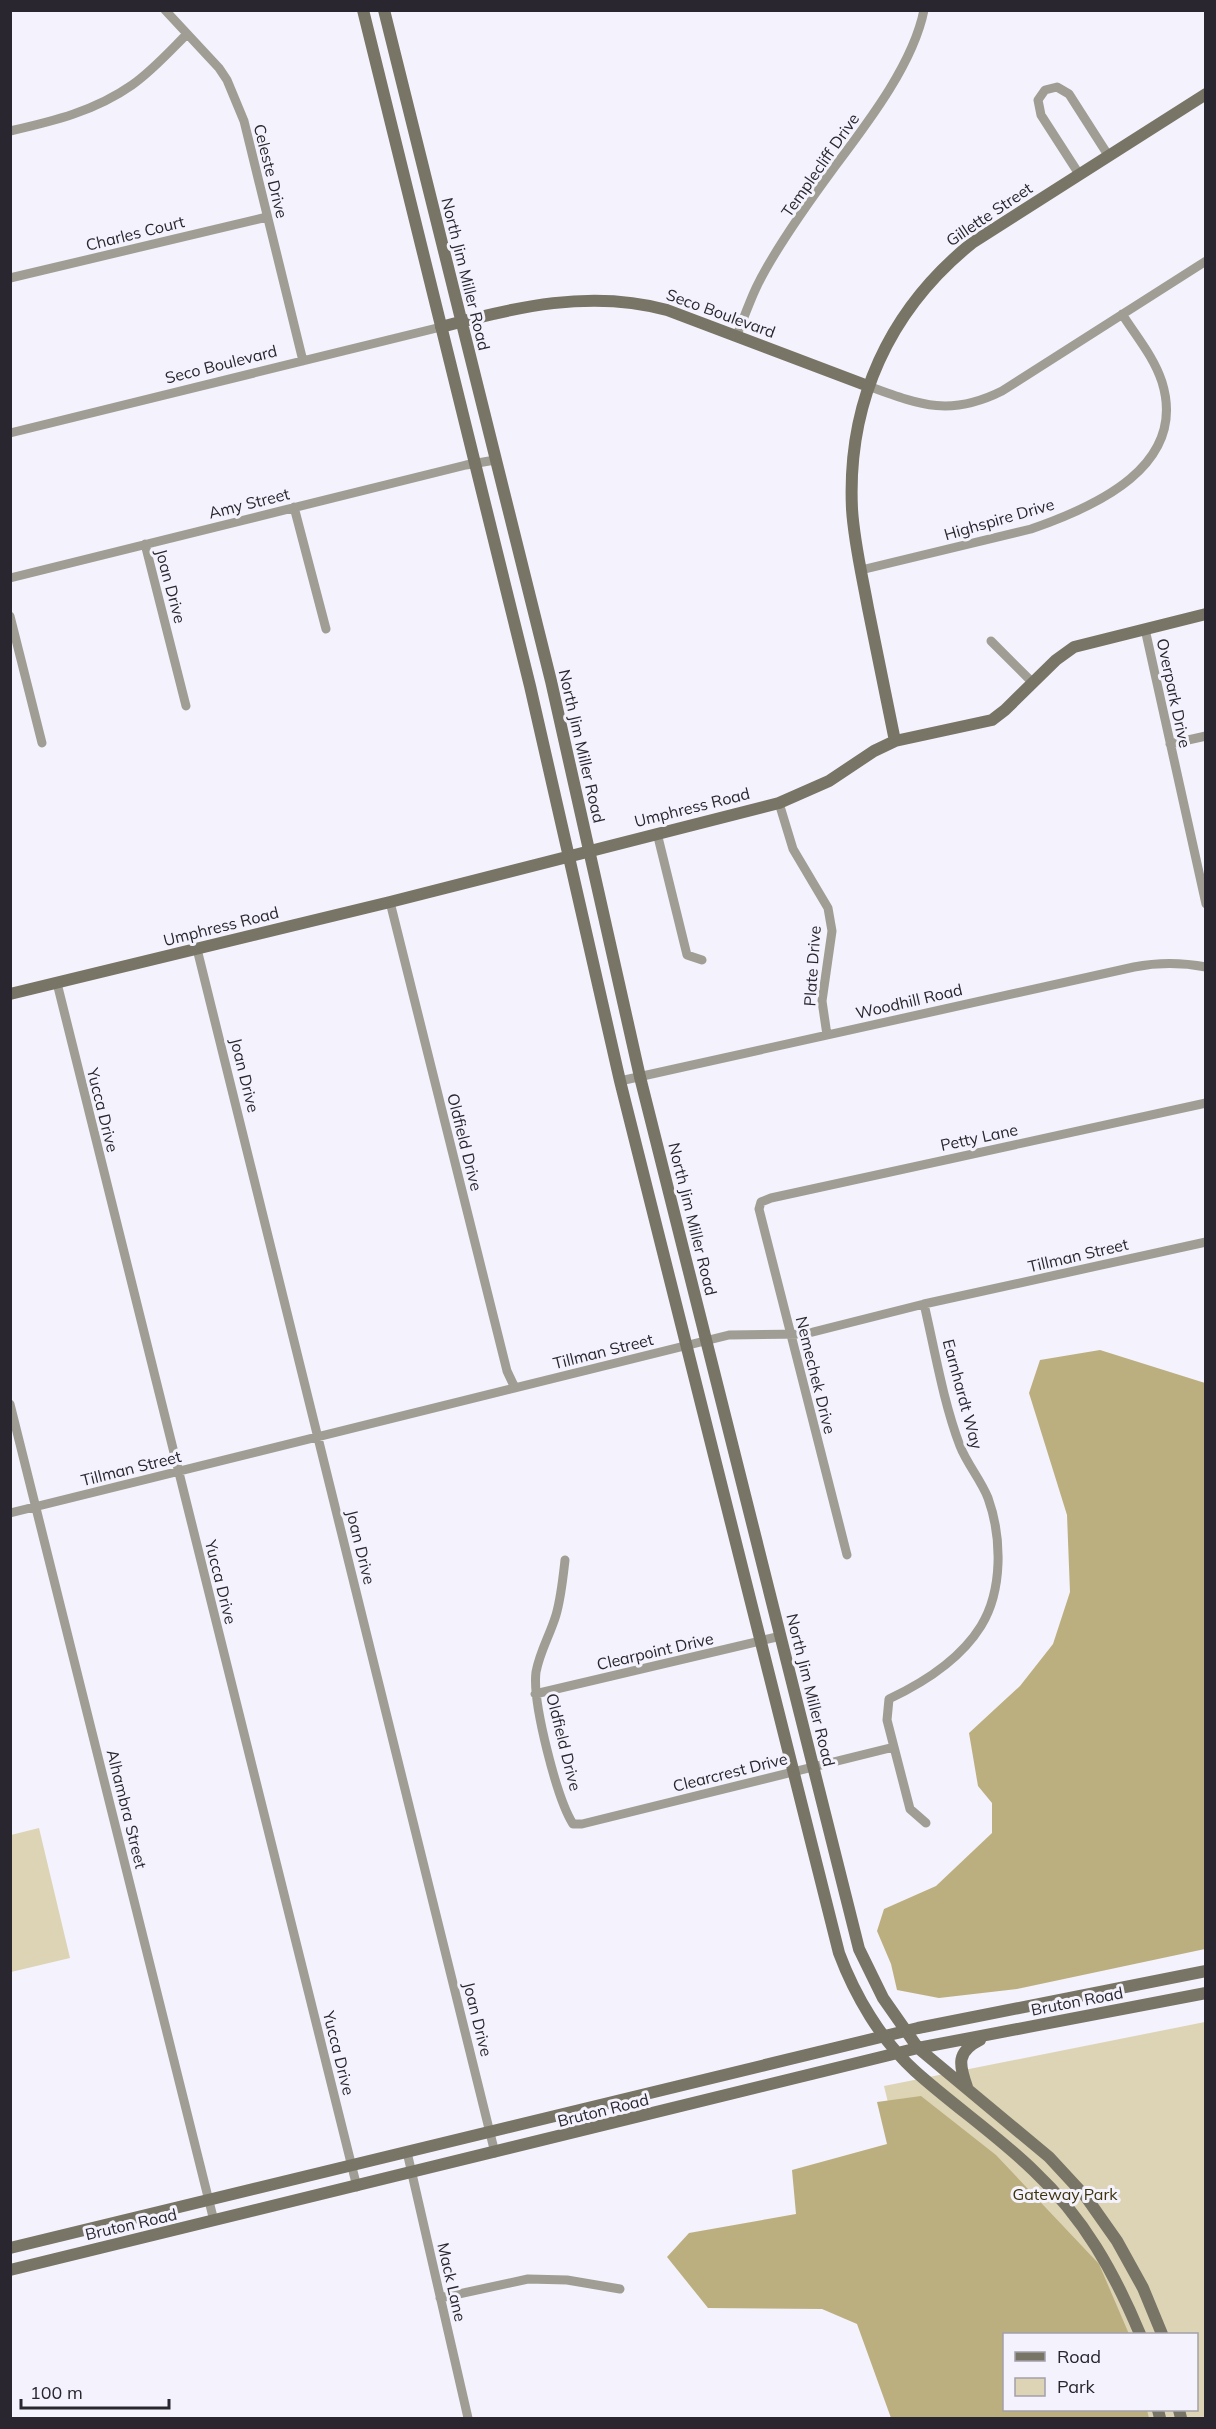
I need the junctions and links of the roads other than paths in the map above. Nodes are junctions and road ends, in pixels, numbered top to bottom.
1 (165, 10) edge
2 (382, 10) edge
3 (924, 10) edge
4 (363, 12) edge
5 (187, 34) junction
6 (1206, 94) edge
7 (10, 131) edge
8 (1108, 155) junction
9 (1079, 174) junction
10 (267, 216) junction
11 (1206, 261) edge
12 (10, 278) edge
13 (1122, 314) junction
14 (461, 322) junction
15 (441, 327) junction
16 (737, 335) junction
17 (303, 361) junction
18 (868, 387) junction
19 (10, 433) edge
20 (495, 460) junction
21 (476, 463) junction
22 (294, 507) junction
23 (145, 544) junction
24 (861, 570) junction
25 (10, 578) edge
26 (1206, 614) edge
27 (10, 616) edge
28 (326, 629) dead end
29 (1145, 629) junction
30 (990, 641) dead end
31 (551, 681) junction
32 (1032, 682) junction
33 (530, 686) junction
34 (186, 706) dead end
35 (1206, 736) edge
36 (895, 741) junction
37 (42, 743) dead end
38 (1170, 744) junction
39 (779, 803) junction
40 (657, 833) junction
41 (588, 850) junction
42 (569, 855) junction
43 (1201, 860) edge
44 (390, 902) junction
45 (1206, 904) edge
46 (197, 949) junction
47 (702, 960) dead end
48 (1206, 967) edge
49 (57, 983) junction
50 (10, 994) edge
51 (827, 1035) junction
52 (640, 1077) junction
53 (620, 1081) junction
54 (1206, 1103) edge
55 (761, 1203) joint
56 (1206, 1242) edge
57 (924, 1304) junction
58 (790, 1335) junction
59 (707, 1341) junction
60 (687, 1346) junction
61 (515, 1388) junction
62 (10, 1404) edge
63 (318, 1437) junction
64 (178, 1471) junction
65 (36, 1506) junction
66 (10, 1513) edge
67 (847, 1555) dead end
68 (565, 1560) dead end
69 (781, 1636) junction
70 (761, 1641) junction
71 (535, 1694) junction
72 (894, 1747) junction
73 (814, 1767) junction
74 (794, 1772) junction
75 (926, 1823) dead end
76 (573, 1824) joint
77 (847, 1905) junction
78 (828, 1910) junction
79 (1206, 1971) edge
80 (1206, 1993) edge
81 (905, 2032) junction
82 (993, 2034) junction
83 (885, 2037) junction
84 (918, 2048) junction
85 (899, 2054) junction
86 (967, 2088) junction
87 (648, 2094) junction
88 (653, 2114) junction
89 (490, 2132) junction
90 (407, 2152) junction
91 (495, 2153) junction
92 (352, 2165) junction
93 (412, 2174) junction
94 (357, 2187) junction
95 (209, 2200) junction
96 (126, 2220) junction
97 (214, 2221) junction
98 (130, 2241) junction
99 (10, 2248) edge
100 (10, 2270) edge
101 (620, 2289) dead end
102 (440, 2298) junction
103 (1160, 2330) edge
104 (1139, 2333) edge
105 (1144, 2333) edge
106 (468, 2418) edge

1 - 5 street, Celeste Drive
2 - 4 main road
2 - 14 main road, North Jim Miller Road
3 - 16 street, Templecliff Drive
4 - 15 main road
5 - 7 street
5 - 10 street, Celeste Drive
6 - 8 main road, Gillette Street
8 - 9 main road, Gillette Street
8 - 9 street
9 - 18 main road, Gillette Street
10 - 12 street, Charles Court
10 - 17 street, Celeste Drive
11 - 13 street, Seco Boulevard
13 - 18 street, Seco Boulevard
13 - 24 street, Highspire Drive
14 - 15 main road, Seco Boulevard
14 - 16 main road, Seco Boulevard
14 - 20 main road, North Jim Miller Road
15 - 17 street, Seco Boulevard
15 - 21 main road
16 - 18 main road, Seco Boulevard
17 - 19 street, Seco Boulevard
18 - 24 main road, Gillette Street
20 - 21 street, Amy Street
20 - 31 main road, North Jim Miller Road
21 - 22 street, Amy Street
21 - 33 main road
22 - 23 street, Amy Street
22 - 28 street
23 - 25 street, Amy Street
23 - 34 street, Joan Drive
24 - 36 main road, Gillette Street
26 - 29 main road, Umphress Road
27 - 37 street
29 - 32 main road, Umphress Road
29 - 38 street, Overpark Drive
30 - 32 street
31 - 33 main road
31 - 41 main road, North Jim Miller Road
32 - 36 main road, Umphress Road
33 - 42 main road
35 - 38 street
36 - 39 main road, Umphress Road
38 - 43 street, Overpark Drive
39 - 40 main road, Umphress Road
39 - 51 street, Plate Drive
40 - 41 main road, Umphress Road
40 - 47 street
41 - 42 main road, Umphress Road
41 - 52 main road, North Jim Miller Road
42 - 44 main road, Umphress Road
42 - 53 main road
43 - 45 street, Overpark Drive
44 - 46 main road, Umphress Road
44 - 61 street, Oldfield Drive
46 - 49 main road, Umphress Road
46 - 63 street, Joan Drive
48 - 51 street, Woodhill Road
49 - 50 main road, Umphress Road
49 - 64 street, Yucca Drive
51 - 52 street, Woodhill Road
52 - 53 street, Woodhill Road
52 - 59 main road, North Jim Miller Road
53 - 60 main road
54 - 55 street, Petty Lane
55 - 58 street, Nemechek Drive
56 - 57 street, Tillman Street
57 - 58 street, Tillman Street
57 - 72 street, Earnhardt Way
58 - 59 street, Tillman Street
58 - 67 street, Nemechek Drive
59 - 60 street, Tillman Street
59 - 69 main road, North Jim Miller Road
60 - 61 street, Tillman Street
60 - 70 main road
61 - 63 street, Tillman Street
62 - 65 street, Alhambra Street
63 - 64 street, Tillman Street
63 - 89 street, Joan Drive
64 - 65 street, Tillman Street
64 - 92 street, Yucca Drive
65 - 66 street, Tillman Street
65 - 95 street, Alhambra Street
68 - 71 street, Oldfield Drive
69 - 70 street, Clearpoint Drive
69 - 73 main road, North Jim Miller Road
70 - 71 street, Clearpoint Drive
70 - 74 main road
71 - 76 street, Oldfield Drive
72 - 73 street, Clearcrest Drive
72 - 75 street, Earnhardt Way
73 - 74 street, Clearcrest Drive
73 - 77 main road, North Jim Miller Road
74 - 76 street, Clearcrest Drive
74 - 78 main road
77 - 78 main road
77 - 81 main road, North Jim Miller Road
78 - 83 main road
79 - 81 main road, Bruton Road
80 - 82 main road, Bruton Road
81 - 83 main road, Bruton Road
81 - 84 main road, North Jim Miller Road
82 - 84 main road, Bruton Road
82 - 86 main road
83 - 85 main road
83 - 87 main road, Bruton Road
84 - 85 main road, Bruton Road
84 - 86 main road, North Jim Miller Road
85 - 88 main road, Bruton Road
85 - 104 main road
86 - 103 main road, North Jim Miller Road
87 - 88 main road
87 - 89 main road, Bruton Road
88 - 91 main road, Bruton Road
89 - 90 main road, Bruton Road
89 - 91 street, Joan Drive
90 - 92 main road, Bruton Road
90 - 93 street, Mack Lane
91 - 93 main road, Bruton Road
92 - 94 street, Yucca Drive
92 - 95 main road, Bruton Road
93 - 94 main road, Bruton Road
93 - 102 street, Mack Lane
94 - 97 main road, Bruton Road
95 - 96 main road, Bruton Road
95 - 97 street, Alhambra Street
96 - 98 main road
96 - 99 main road, Bruton Road
97 - 98 main road, Bruton Road
98 - 100 main road, Bruton Road
101 - 102 street
102 - 106 street, Mack Lane
103 - 105 main road

